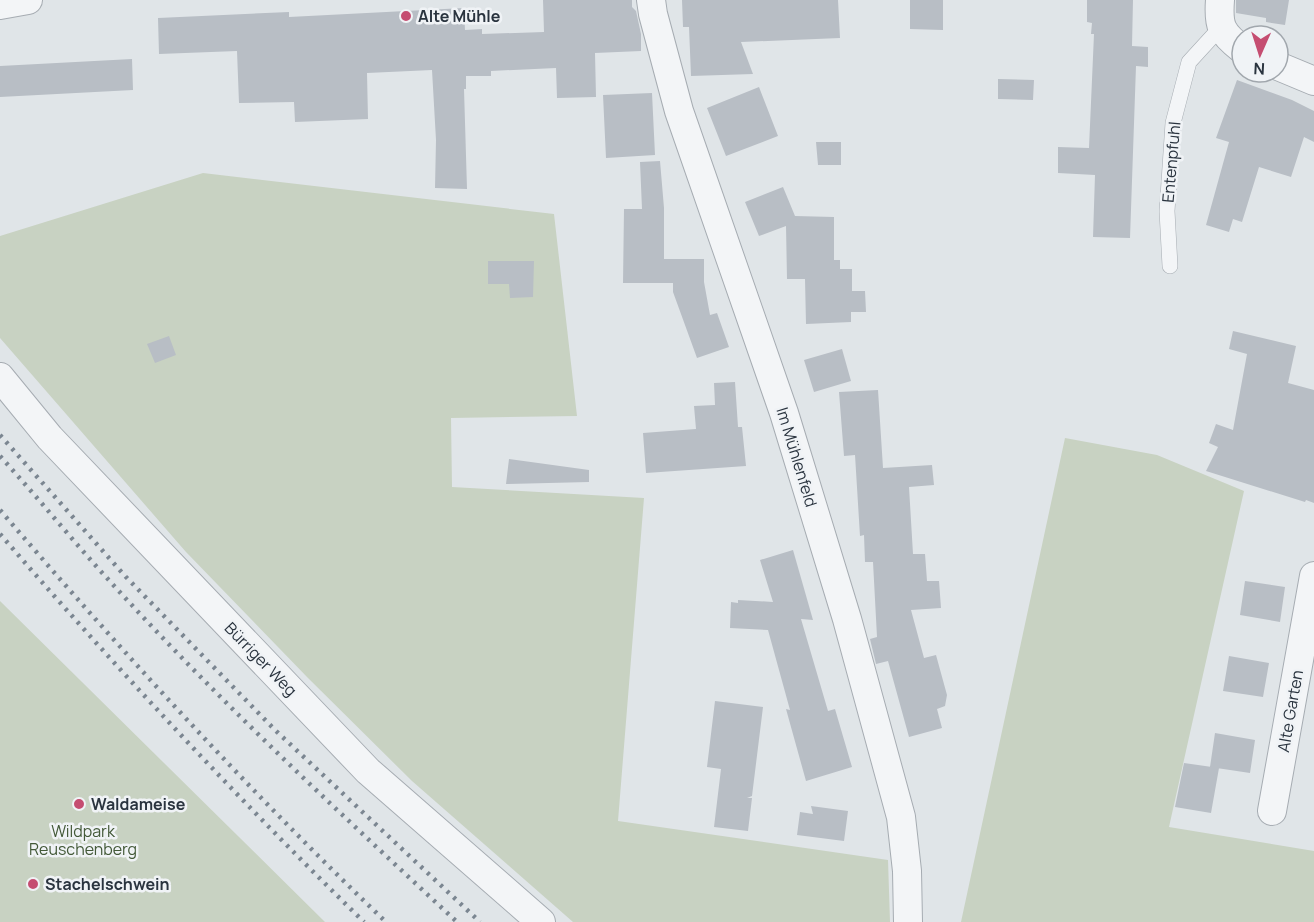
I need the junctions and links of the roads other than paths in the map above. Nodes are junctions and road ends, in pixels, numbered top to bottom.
1 (651, 0) edge
2 (1220, 13) edge
3 (1230, 40) edge
4 (1290, 71) edge
5 (1314, 81) edge
6 (1170, 266) dead end
7 (0, 376) edge
8 (1314, 576) edge
9 (1272, 811) dead end
10 (541, 922) edge
11 (908, 922) edge

1 - 11 street, Im Mühlenfeld
2 - 3 street
2 - 6 lane, Entenpfuhl
4 - 5 street
7 - 10 street, Bürriger Weg
8 - 9 street, Alte Garten

